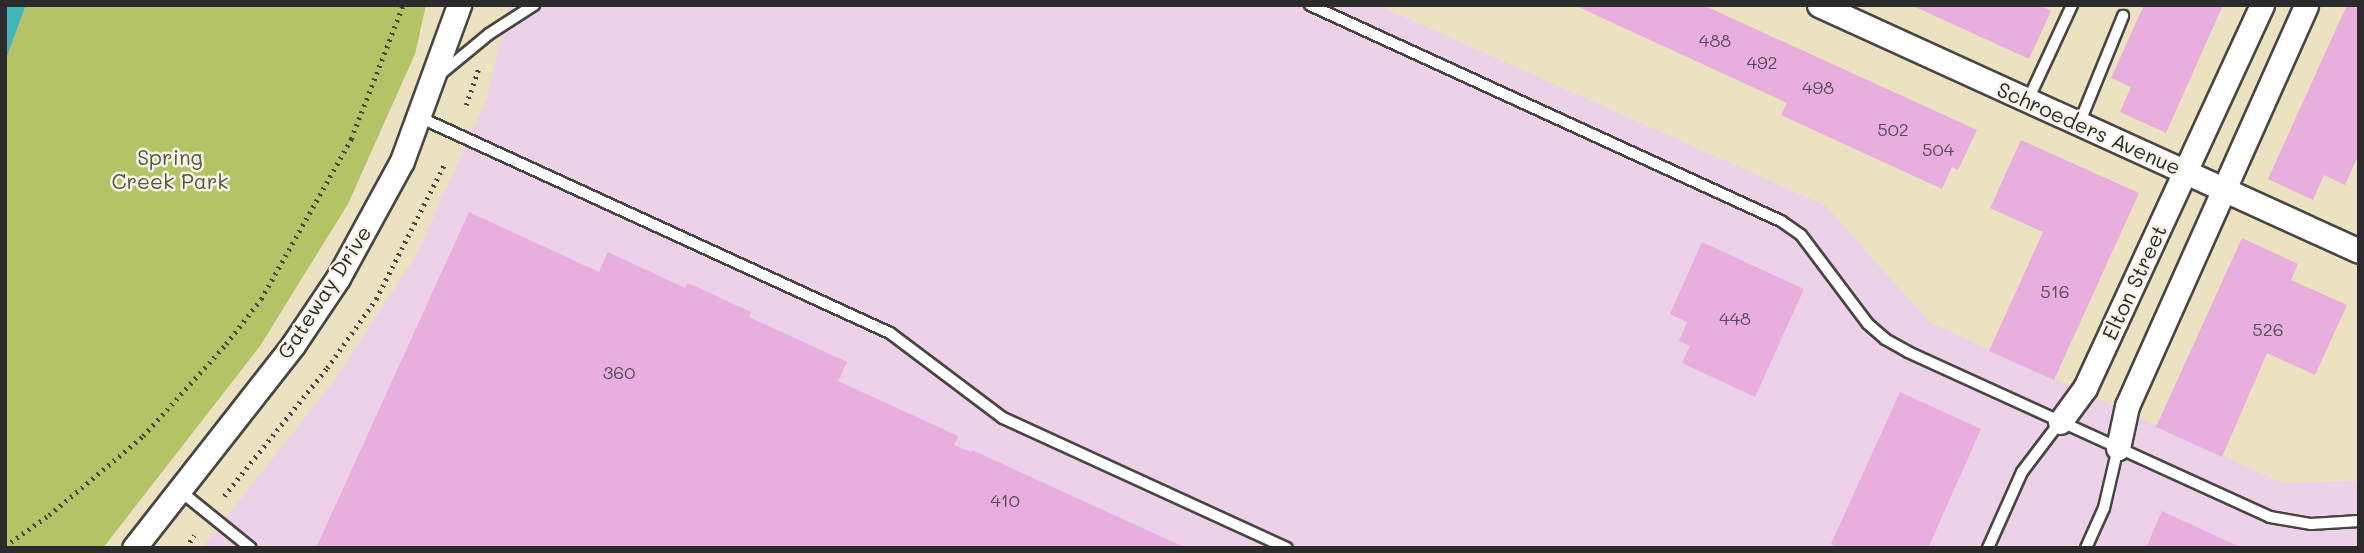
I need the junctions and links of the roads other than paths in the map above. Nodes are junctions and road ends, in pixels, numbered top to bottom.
1 (459, 5) edge
2 (516, 5) edge
3 (534, 5) edge
4 (1310, 5) edge
5 (1819, 5) edge
6 (2072, 5) edge
7 (2262, 5) edge
8 (2306, 5) edge
9 (2123, 16) dead end
10 (513, 18) junction
11 (433, 81) junction
12 (2028, 100) junction
13 (419, 117) junction
14 (2079, 124) junction
15 (2185, 172) junction
16 (2224, 190) junction
17 (2359, 251) edge
18 (2060, 422) junction
19 (2118, 449) junction
20 (179, 490) junction
21 (2359, 521) edge
22 (134, 548) edge
23 (251, 548) edge
24 (1287, 548) edge
25 (1988, 548) edge
26 (2086, 548) edge

1 - 11 street, Gateway Drive
2 - 10 lane
3 - 10 lane
4 - 18 lane
5 - 12 street, Schroeders Avenue
6 - 12 lane
7 - 15 street, Elton Street
8 - 16 street, Elton Street
9 - 14 lane
10 - 11 lane
11 - 13 street, Gateway Drive
12 - 14 street, Schroeders Avenue
13 - 20 street, Gateway Drive
13 - 24 lane
14 - 15 street, Schroeders Avenue
15 - 16 street, Schroeders Avenue
15 - 18 street, Elton Street
16 - 17 street, Schroeders Avenue
16 - 19 street, Elton Street
18 - 19 lane
18 - 25 lane, Elton Street
19 - 21 lane
19 - 26 lane, Elton Street
20 - 22 street, Gateway Drive
20 - 23 lane

